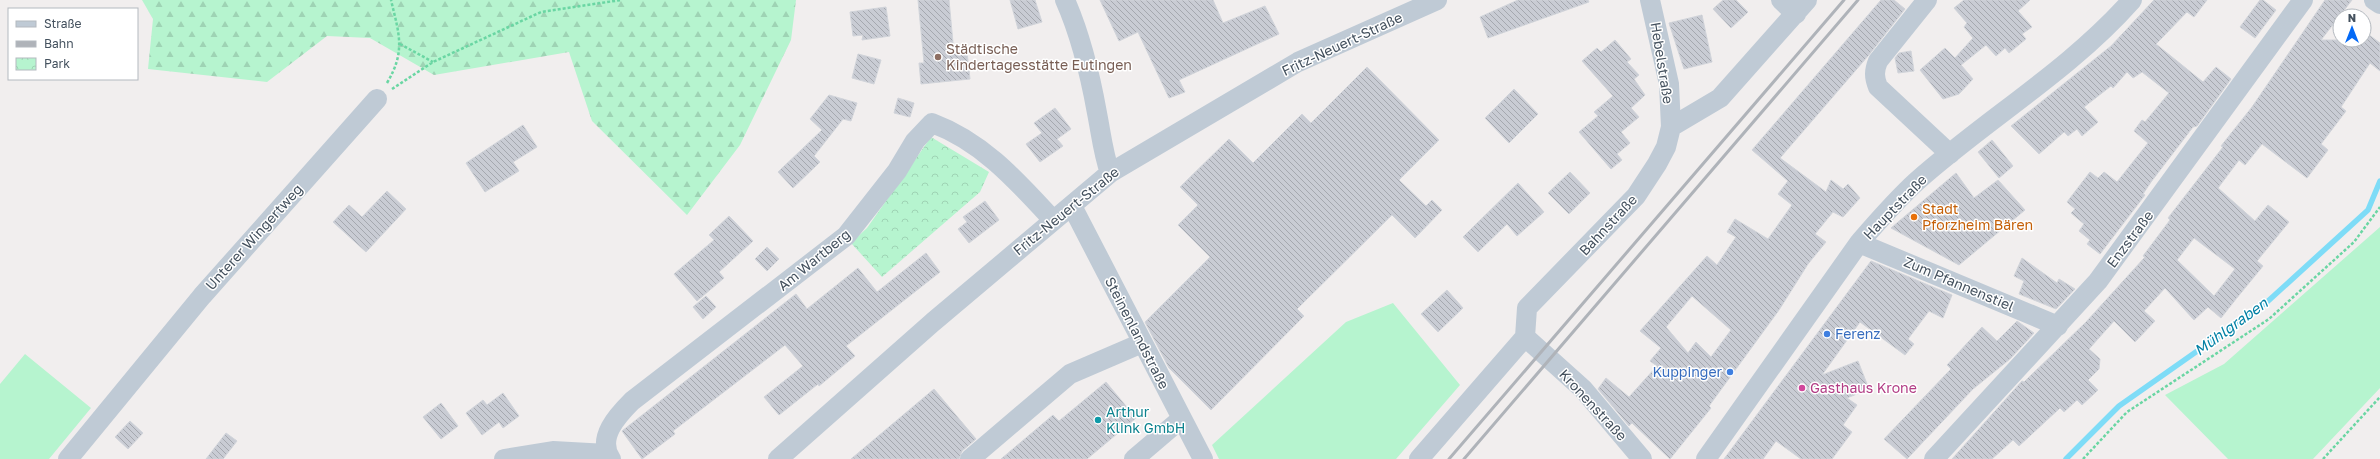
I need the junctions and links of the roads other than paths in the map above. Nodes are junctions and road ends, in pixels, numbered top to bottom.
1 (1065, 0) edge
2 (1437, 0) edge
3 (1650, 0) edge
4 (1781, 0) edge
5 (1927, 0) edge
6 (2132, 0) edge
7 (2303, 0) edge
8 (2374, 0) edge
9 (2380, 4) edge
10 (1801, 7) edge
11 (377, 99) road end
12 (1671, 127) junction
13 (1950, 154) junction
14 (1110, 173) junction
15 (1072, 206) junction
16 (1053, 220) junction
17 (1859, 243) junction
18 (2058, 326) junction
19 (1525, 336) junction
20 (1142, 343) junction
21 (1181, 419) junction
22 (609, 456) edge
23 (68, 459) edge
24 (504, 459) edge
25 (778, 459) edge
26 (970, 459) edge
27 (1134, 459) edge
28 (1203, 459) edge
29 (1419, 459) edge
30 (1642, 459) edge
31 (1706, 459) edge
32 (1934, 459) edge

1 - 14 street
2 - 14 street, Fritz-Neuert-Straße
3 - 12 street, Hebelstraße
4 - 10 street
5 - 13 street
6 - 13 street, Hauptstraße
7 - 18 street, Enzstraße
8 - 9 street
10 - 12 street
11 - 23 street, Unterer Wingertweg
12 - 19 street, Bahnstraße
13 - 17 street, Hauptstraße
14 - 15 street, Fritz-Neuert-Straße
15 - 16 street, Fritz-Neuert-Straße
15 - 20 street, Steinenlandstraße
16 - 22 street, Am Wartberg
16 - 25 street, Fritz-Neuert-Straße
17 - 18 street, Zum Pfannenstiel
17 - 31 street, Hauptstraße
18 - 32 street, Enzstraße
19 - 29 street
19 - 30 street, Kronenstraße
20 - 21 street, Steinenlandstraße
20 - 26 street
21 - 27 street
21 - 28 street, Steinenlandstraße
22 - 24 street, Am Wartberg

